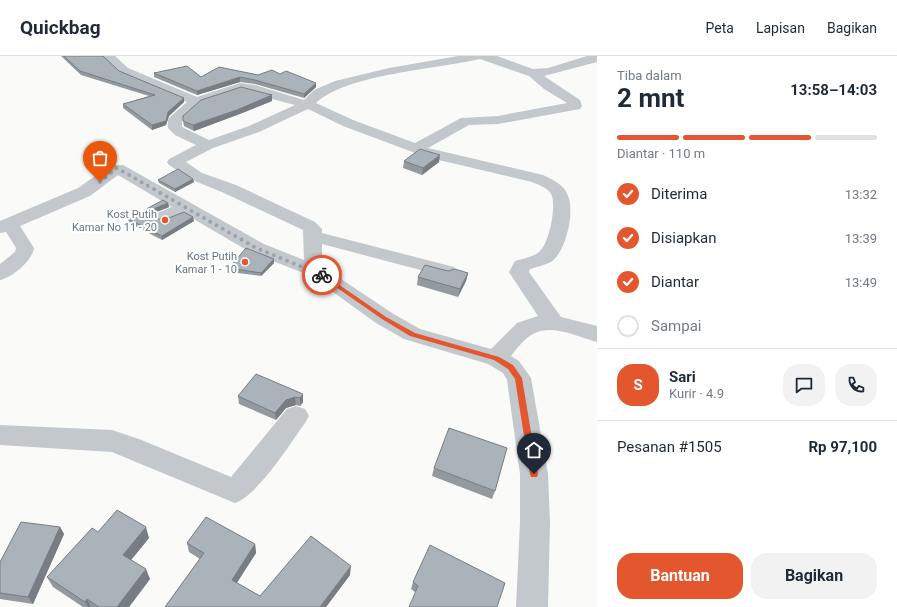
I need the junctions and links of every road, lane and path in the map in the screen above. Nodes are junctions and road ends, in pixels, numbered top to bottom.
1 (108, 56) edge
2 (478, 56) edge
3 (483, 56) edge
4 (597, 58) edge
5 (533, 73) junction
6 (196, 101) junction
7 (306, 104) junction
8 (208, 145) junction
9 (416, 148) junction
10 (186, 207) junction
11 (161, 218) edge
12 (5, 226) edge
13 (313, 236) junction
14 (447, 271) edge
15 (318, 272) junction
16 (0, 274) edge
17 (554, 323) junction
18 (597, 334) edge
19 (496, 358) junction
20 (296, 416) dead end
21 (0, 435) edge
22 (532, 607) edge

1 - 6 street
2 - 7 street
3 - 5 street
4 - 5 street
5 - 9 street
6 - 7 street
6 - 8 street
7 - 8 street
7 - 9 street
8 - 13 street
9 - 17 street
10 - 11 street
10 - 12 street
10 - 15 street
12 - 16 street
13 - 14 street
13 - 15 street
15 - 19 street
17 - 18 street
17 - 19 street
19 - 22 street
20 - 21 street

